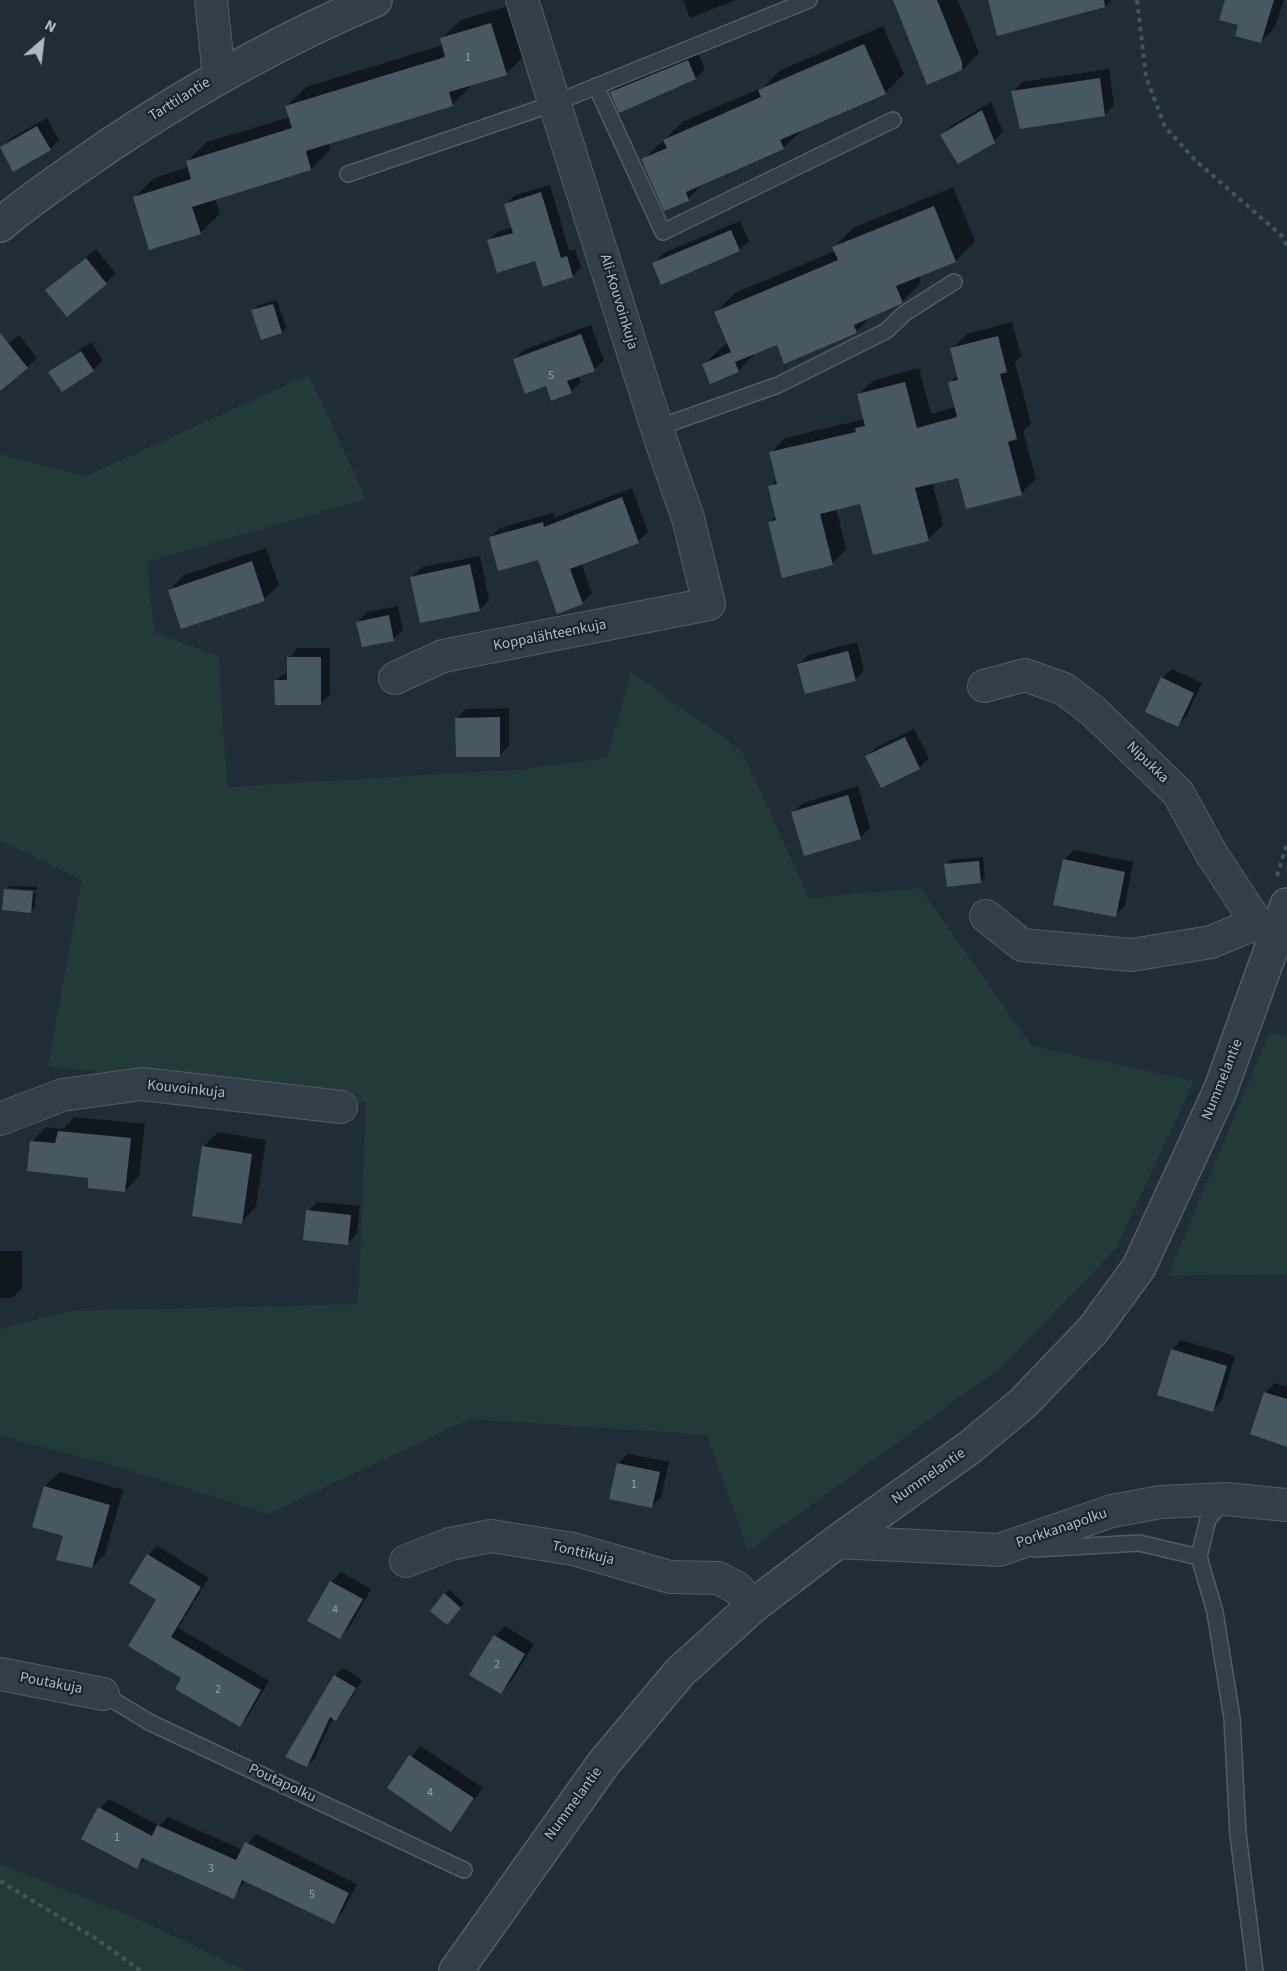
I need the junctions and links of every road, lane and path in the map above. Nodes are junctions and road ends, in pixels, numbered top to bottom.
1 (211, 0) edge
2 (375, 0) edge
3 (522, 0) edge
4 (809, 0) edge
5 (1137, 0) edge
6 (219, 76) junction
7 (596, 86) junction
8 (555, 103) junction
9 (893, 120) dead end
10 (348, 174) dead end
11 (0, 225) edge
12 (1287, 246) edge
13 (954, 282) dead end
14 (657, 428) junction
15 (709, 604) joint
16 (395, 678) dead end
17 (984, 686) dead end
18 (1287, 843) edge
19 (1287, 905) edge
20 (986, 916) dead end
21 (1264, 929) junction
22 (341, 1107) dead end
23 (0, 1119) edge
24 (1226, 1499) junction
25 (1287, 1505) edge
26 (837, 1542) junction
27 (999, 1550) junction
28 (1199, 1557) junction
29 (406, 1561) dead end
30 (753, 1606) junction
31 (0, 1674) edge
32 (103, 1694) joint
33 (464, 1870) dead end
34 (0, 1881) edge
35 (141, 1971) edge
36 (456, 1971) edge
37 (1255, 1971) edge

1 - 6 street
2 - 6 street, Tarttilantie
3 - 8 street, Ali-Kouvoinkuja
4 - 7 lane
5 - 12 path
6 - 11 street, Tarttilantie
7 - 8 lane
7 - 9 lane
8 - 10 lane
8 - 14 street, Ali-Kouvoinkuja
13 - 14 lane
14 - 15 street, Ali-Kouvoinkuja
15 - 16 street, Koppalähteenkuja
17 - 21 street, Nipukka
18 - 21 path
19 - 21 street, Nummelantie
20 - 21 street
21 - 26 street, Nummelantie
22 - 23 street, Kouvoinkuja
24 - 25 street, Porkkanapolku
24 - 27 street, Porkkanapolku
24 - 28 lane
26 - 27 street, Porkkanapolku
26 - 30 street, Nummelantie
27 - 28 lane
28 - 37 lane
29 - 30 street, Tonttikuja
30 - 36 street, Nummelantie
31 - 32 street, Poutakuja
32 - 33 lane, Poutapolku
34 - 35 path

